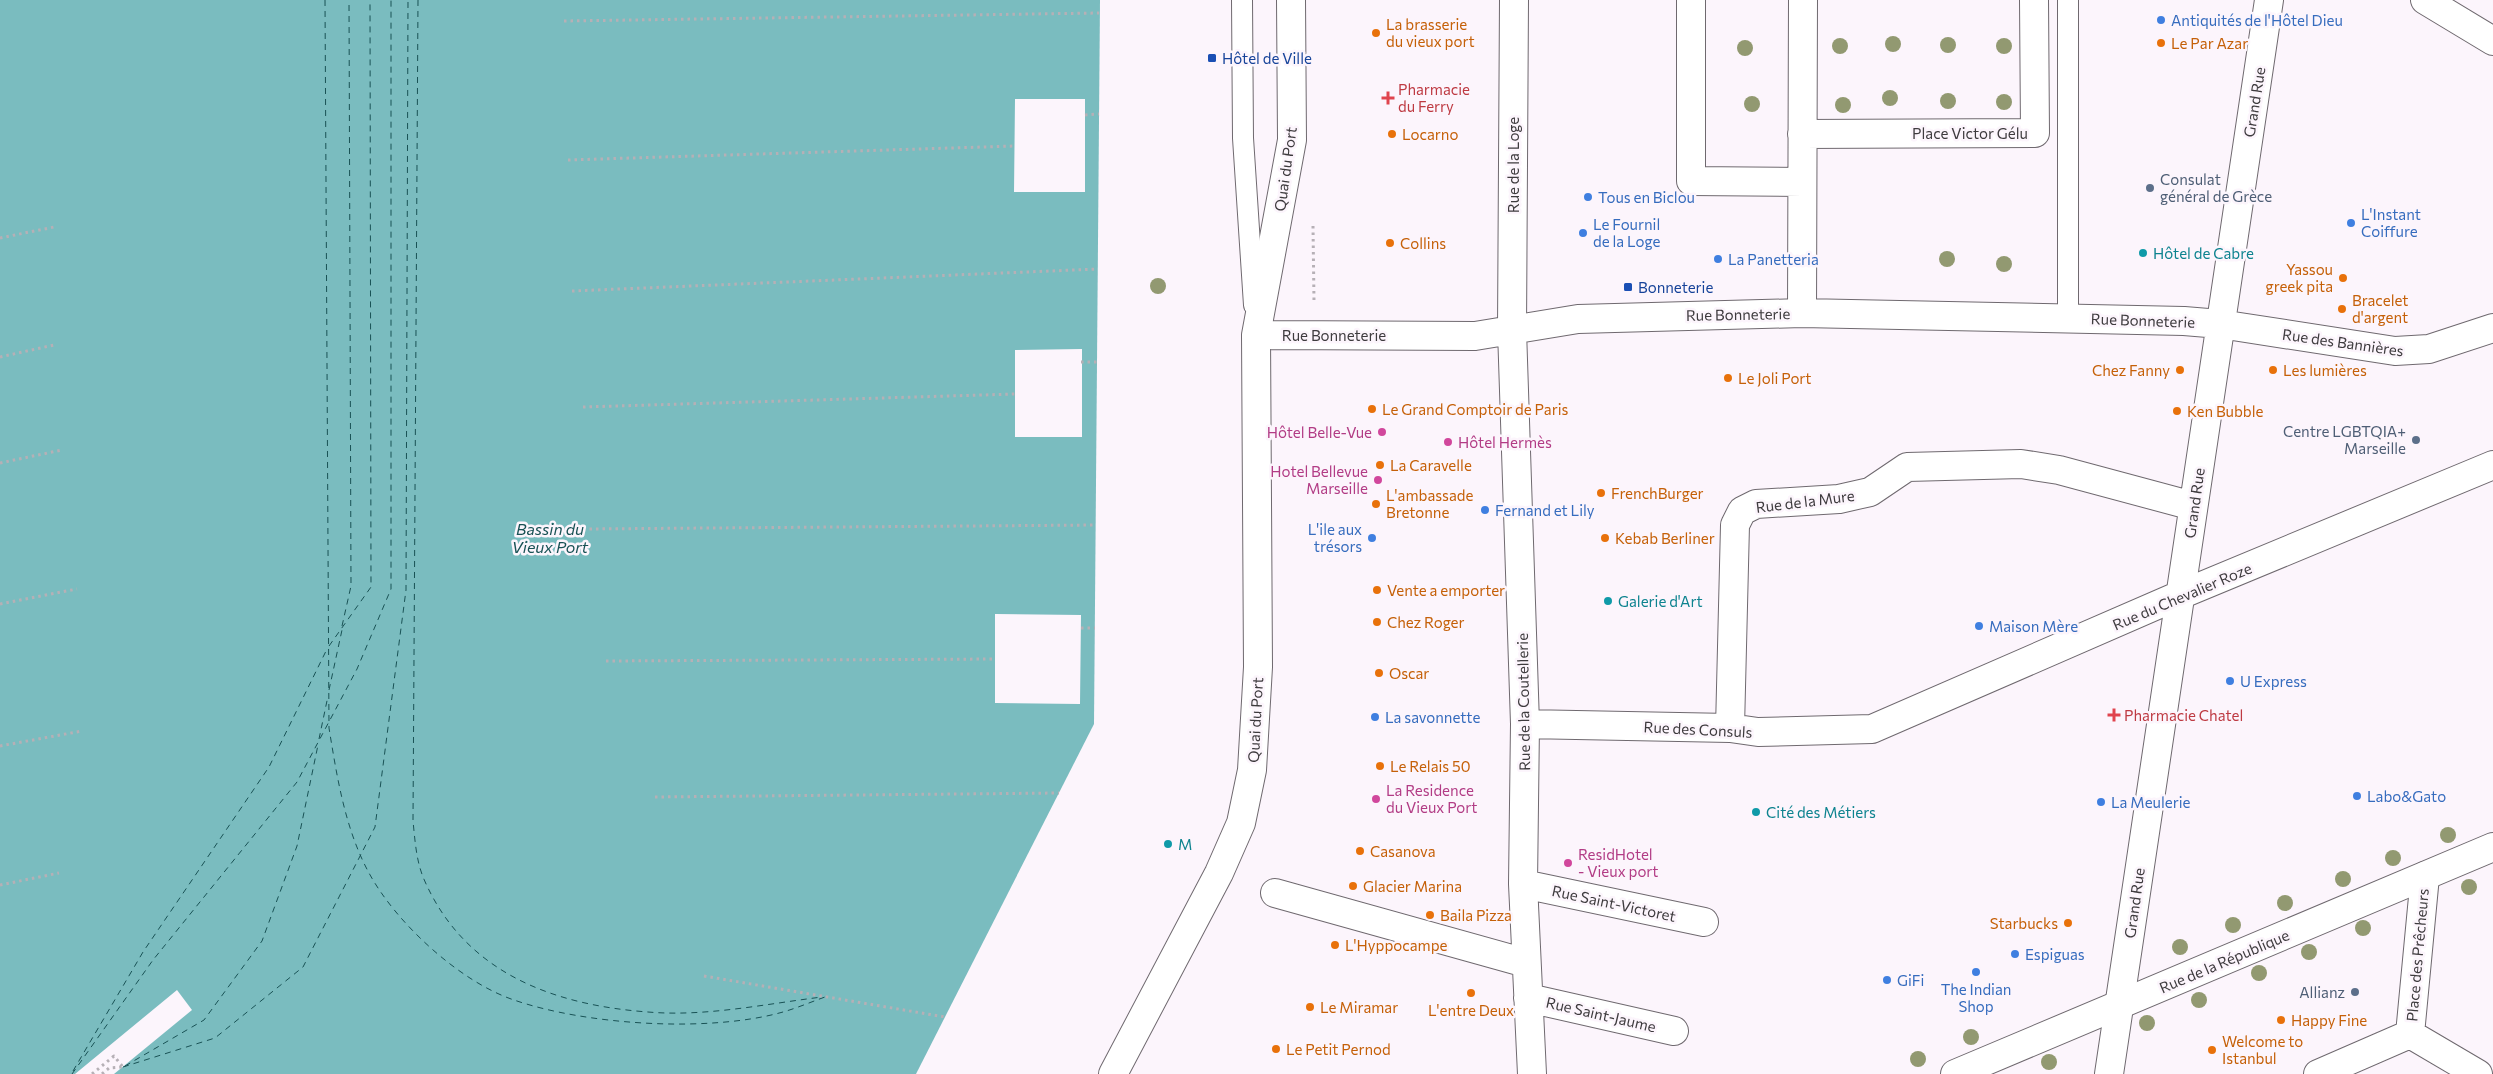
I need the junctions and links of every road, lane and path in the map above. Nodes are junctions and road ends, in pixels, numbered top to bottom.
1 (1242, 0) edge
2 (1292, 0) edge
3 (1514, 0) edge
4 (1691, 0) edge
5 (1803, 0) edge
6 (2034, 0) edge
7 (2068, 0) edge
8 (2269, 0) edge
9 (2425, 0) edge
10 (1100, 13) dead end
11 (564, 21) dead end
12 (2493, 41) edge
13 (1099, 114) dead end
14 (1085, 115) dead end
15 (1802, 134) junction
16 (1015, 146) dead end
17 (568, 160) dead end
18 (1802, 182) junction
19 (54, 227) dead end
20 (0, 238) edge
21 (1098, 269) dead end
22 (572, 291) dead end
23 (1802, 313) junction
24 (2068, 318) junction
25 (2220, 324) junction
26 (2493, 328) edge
27 (1512, 330) junction
28 (1256, 335) junction
29 (54, 345) dead end
30 (0, 357) edge
31 (1081, 362) dead end
32 (1098, 362) dead end
33 (1015, 394) dead end
34 (583, 407) dead end
35 (62, 450) dead end
36 (0, 464) edge
37 (2493, 465) edge
38 (2194, 506) junction
39 (1096, 525) dead end
40 (583, 529) dead end
41 (77, 589) dead end
42 (2180, 596) junction
43 (0, 604) edge
44 (1081, 628) dead end
45 (1095, 628) dead end
46 (995, 659) dead end
47 (606, 661) dead end
48 (1525, 724) junction
49 (1730, 728) junction
50 (1872, 729) joint
51 (82, 731) dead end
52 (0, 746) edge
53 (1059, 793) dead end
54 (655, 797) dead end
55 (2493, 847) edge
56 (58, 873) dead end
57 (2425, 876) junction
58 (1523, 884) junction
59 (0, 885) edge
60 (1275, 893) dead end
61 (1704, 922) dead end
62 (1526, 963) junction
63 (704, 976) dead end
64 (1528, 998) junction
65 (2119, 1005) junction
66 (945, 1017) dead end
67 (1674, 1031) dead end
68 (2410, 1034) junction
69 (92, 1074) edge
70 (102, 1074) edge
71 (1113, 1074) edge
72 (1532, 1074) edge
73 (1954, 1074) edge
74 (2109, 1074) edge
75 (2318, 1074) edge
76 (2478, 1074) edge

1 - 28 lane, Quai du Port
2 - 28 street, Quai du Port
3 - 27 street, Rue de la Loge
4 - 18 street
5 - 15 street
6 - 15 street, Place Victor Gélu
7 - 24 lane
8 - 25 street, Grand Rue
9 - 12 street
10 - 11 path
13 - 14 path
15 - 18 street
16 - 17 path
18 - 23 street
19 - 20 path
21 - 22 path
23 - 24 street, Rue Bonneterie
23 - 27 street, Rue Bonneterie
24 - 25 street, Rue Bonneterie
25 - 26 street, Rue des Bannières
25 - 38 street, Grand Rue
27 - 28 street, Rue Bonneterie
27 - 48 street, Rue de la Coutellerie
28 - 71 street, Quai du Port
29 - 30 path
31 - 32 path
33 - 34 path
35 - 36 path
37 - 42 street, Rue du Chevalier Roze
38 - 42 street, Grand Rue
38 - 49 street, Rue de la Mure
39 - 40 path
41 - 43 path
42 - 50 street, Rue du Chevalier Roze
42 - 65 street, Grand Rue
44 - 45 path
46 - 47 path
48 - 49 street, Rue des Consuls
48 - 58 street, Rue de la Coutellerie
49 - 50 street, Rue des Consuls
51 - 52 path
53 - 54 path
55 - 57 street, Rue de la République
56 - 59 path
57 - 65 street, Rue de la République
57 - 68 street, Place des Prêcheurs
58 - 61 street, Rue Saint-Victoret
58 - 62 street, Rue de la Coutellerie
60 - 62 street
62 - 64 street, Rue de la Coutellerie
63 - 66 path
64 - 67 street, Rue Saint-Jaume
64 - 72 street, Rue de la Coutellerie
65 - 73 street, Rue de la République
65 - 74 street, Grand Rue
68 - 75 street
68 - 76 street
69 - 70 path

